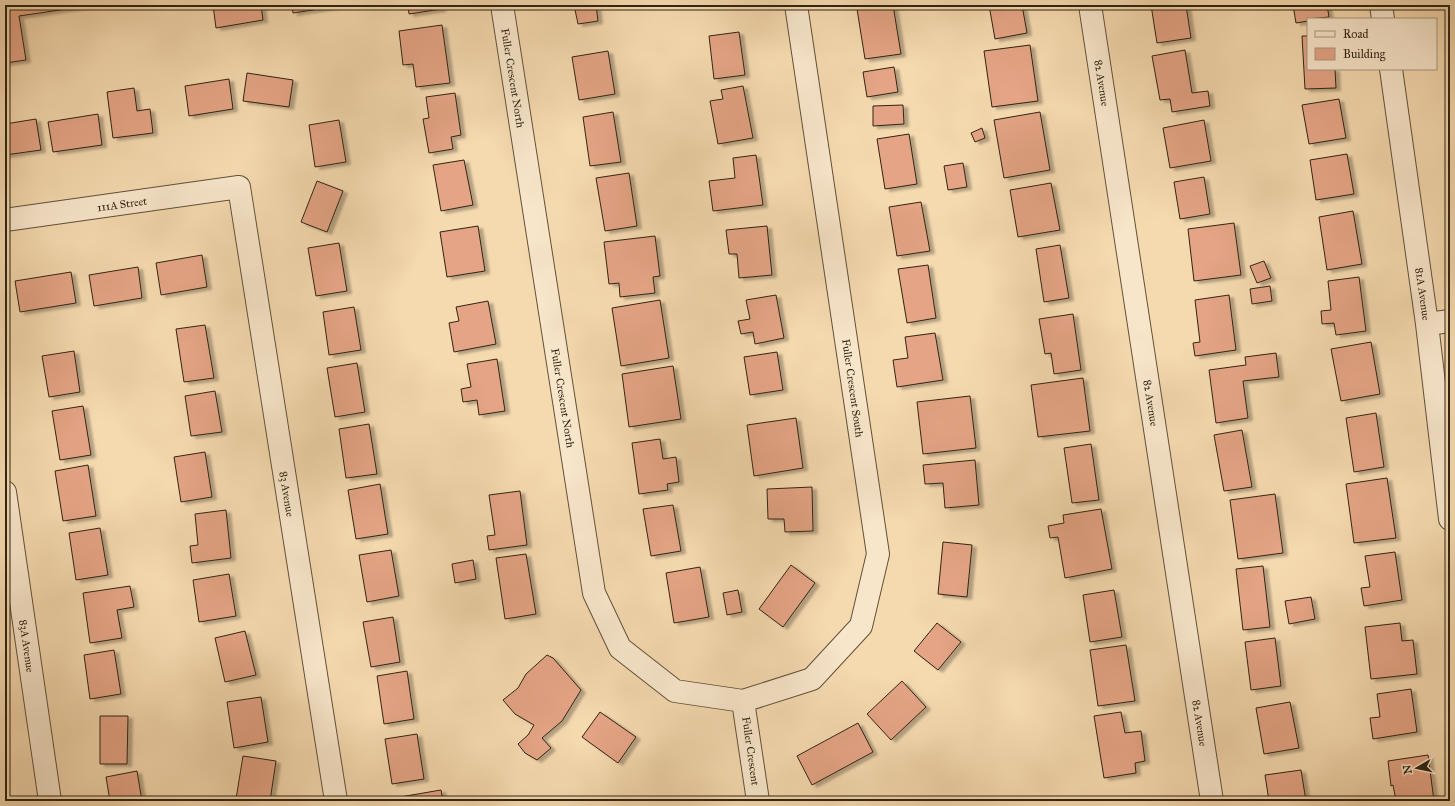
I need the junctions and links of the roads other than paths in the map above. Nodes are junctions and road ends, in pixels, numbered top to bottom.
1 (502, 5) edge
2 (796, 5) edge
3 (1090, 5) edge
4 (1382, 5) edge
5 (1384, 18) edge
6 (1391, 70) edge
7 (239, 187) joint
8 (5, 220) edge
9 (1450, 321) edge
10 (1427, 324) junction
11 (5, 492) edge
12 (1450, 519) edge
13 (743, 701) junction
14 (50, 801) edge
15 (336, 801) edge
16 (758, 801) edge
17 (1212, 801) edge

1 - 13 street, Fuller Crescent North
2 - 13 street, Fuller Crescent South
3 - 17 street, 82 Avenue
4 - 5 street
6 - 10 street, 81A Avenue
7 - 8 street, 111A Street
7 - 15 street, 83 Avenue
9 - 10 street
10 - 12 street, 81A Avenue
11 - 14 street, 83A Avenue
13 - 16 street, Fuller Crescent

